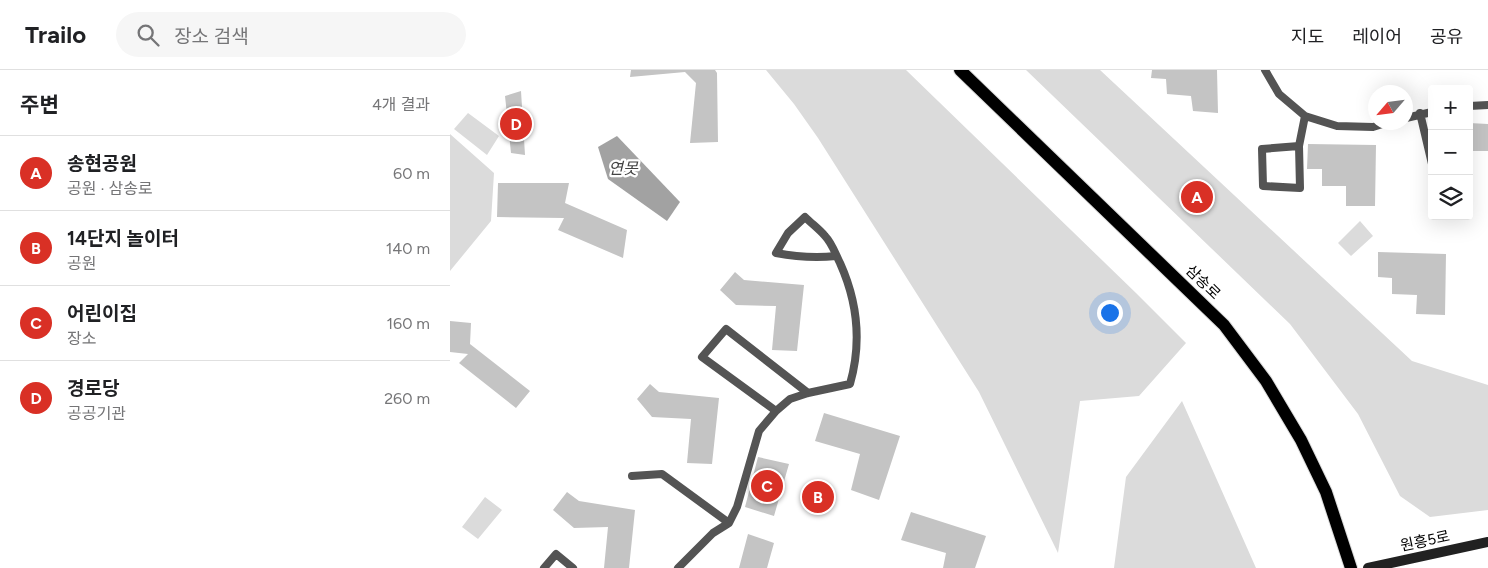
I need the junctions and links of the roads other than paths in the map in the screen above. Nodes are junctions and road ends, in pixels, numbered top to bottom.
1 (960, 70) edge
2 (1265, 70) edge
3 (1488, 105) edge
4 (1473, 106) edge
5 (1428, 113) edge
6 (1420, 114) junction
7 (1305, 116) junction
8 (1413, 116) edge
9 (1368, 127) edge
10 (1300, 146) junction
11 (1428, 147) edge
12 (836, 256) junction
13 (808, 394) junction
14 (776, 411) junction
15 (632, 476) dead end
16 (729, 522) junction
17 (1488, 542) edge
18 (544, 568) edge
19 (574, 568) edge
20 (678, 568) edge
21 (1351, 568) edge
22 (1368, 568) edge

1 - 21 main road, 삼송로
2 - 7 lane
3 - 4 lane
5 - 6 lane
6 - 8 lane
6 - 11 lane
7 - 9 lane
7 - 10 lane
10 - 10 lane
12 - 12 lane
12 - 13 lane
13 - 14 lane
13 - 14 lane
14 - 16 lane
15 - 16 lane
16 - 20 lane
17 - 22 main road, 원흥5로
18 - 19 lane

